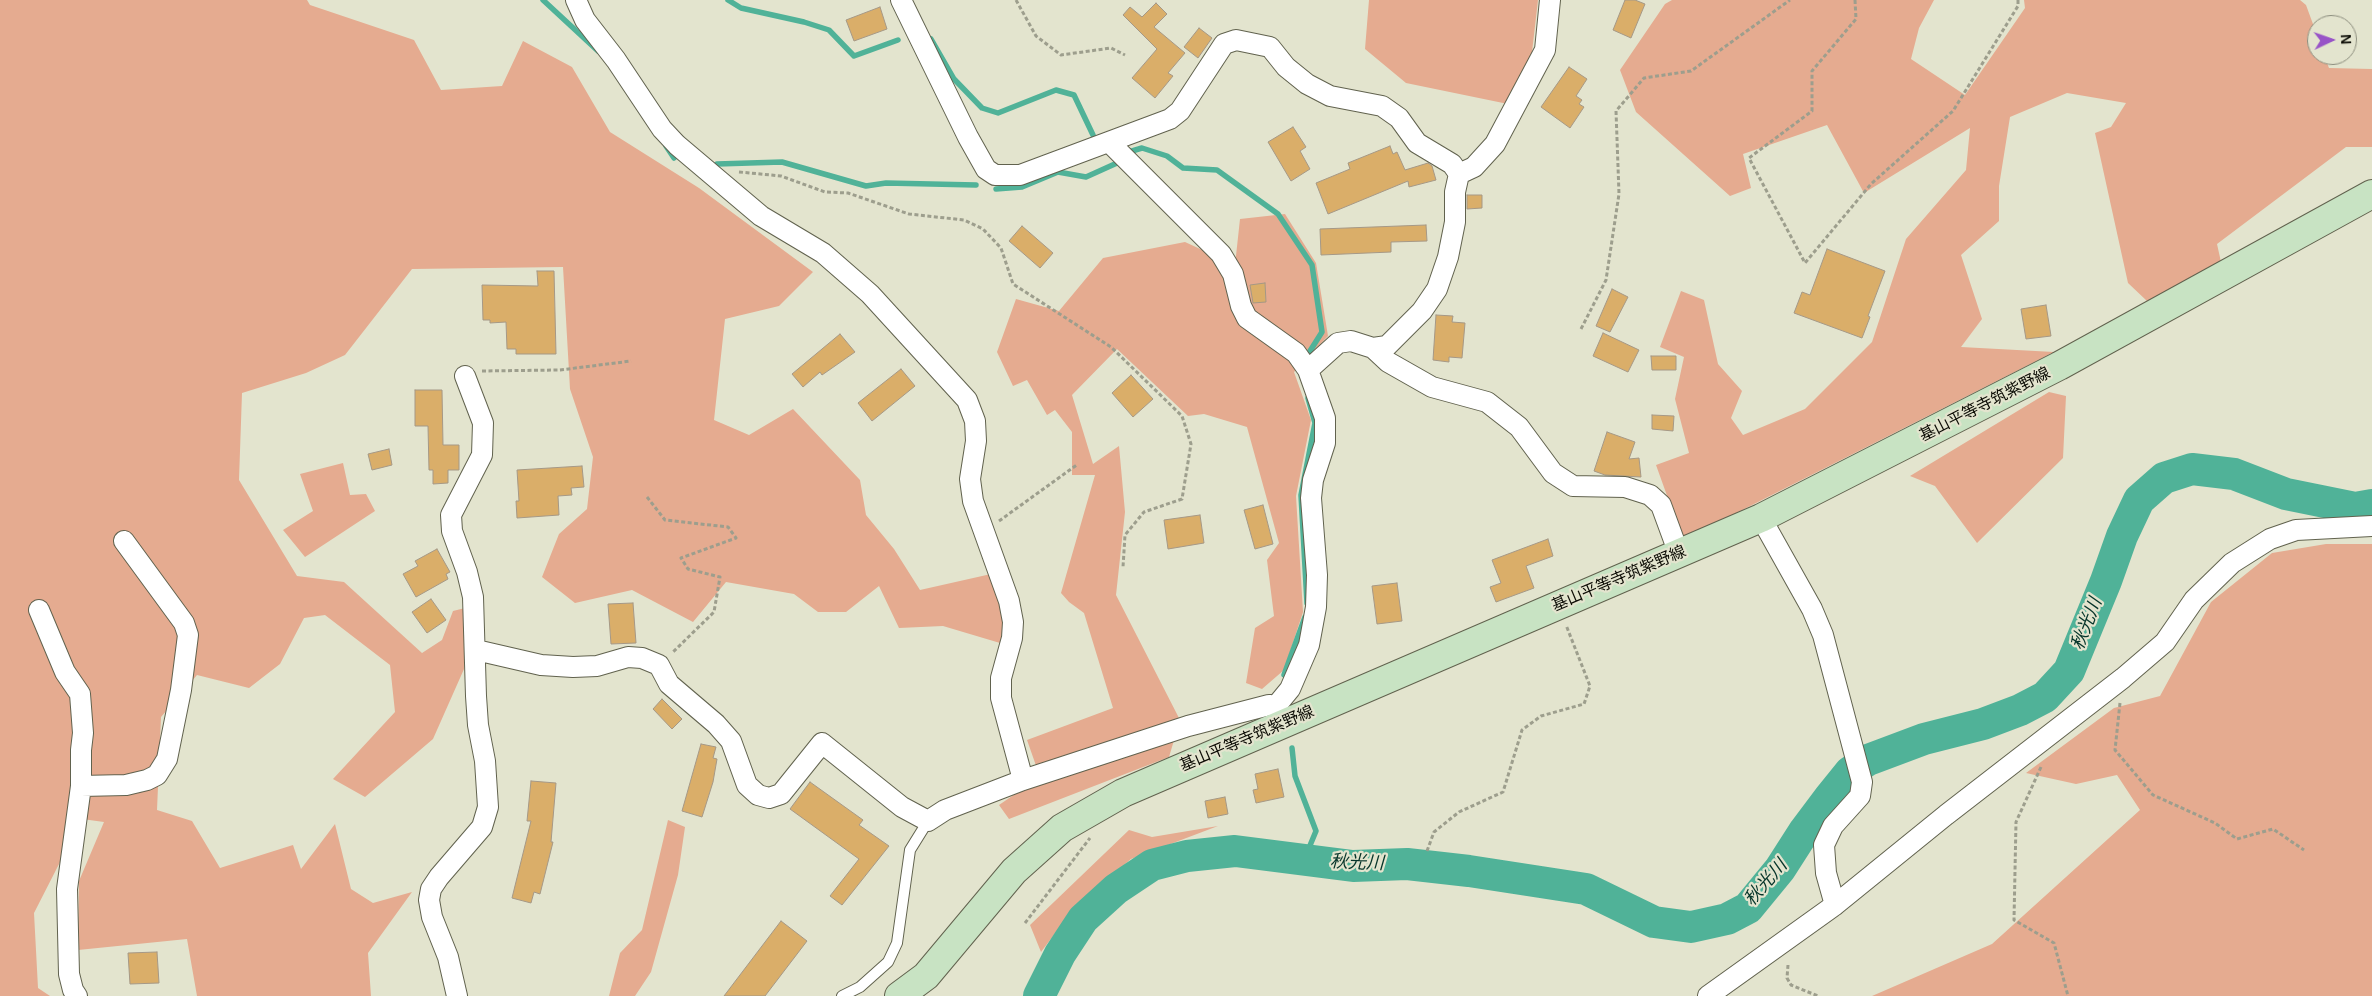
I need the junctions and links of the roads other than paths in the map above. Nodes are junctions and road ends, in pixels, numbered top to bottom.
1 (576, 0) edge
2 (901, 0) edge
3 (1550, 0) edge
4 (1110, 143) junction
5 (1459, 174) junction
6 (2372, 194) edge
7 (1373, 348) junction
8 (1308, 370) junction
9 (465, 376) road end
10 (1761, 518) junction
11 (2372, 526) edge
12 (124, 541) dead end
13 (1679, 554) junction
14 (39, 610) dead end
15 (476, 650) junction
16 (1280, 715) junction
17 (1023, 780) junction
18 (91, 786) junction
19 (928, 822) junction
20 (1835, 904) junction
21 (78, 996) edge
22 (457, 996) edge
23 (842, 996) edge
24 (899, 996) edge
25 (1708, 996) edge

1 - 17 street
2 - 4 street
3 - 5 street
4 - 5 street
4 - 8 street
5 - 7 street
6 - 10 main road, 基山平等寺筑紫野線
7 - 8 street
7 - 13 street
8 - 16 street
9 - 15 street
10 - 13 main road, 基山平等寺筑紫野線
10 - 20 street
11 - 20 street
12 - 18 street
13 - 16 main road, 基山平等寺筑紫野線
14 - 18 street
15 - 19 street
15 - 22 street
16 - 17 street
16 - 24 main road, 基山平等寺筑紫野線
17 - 19 street
18 - 21 street
19 - 23 lane
20 - 25 street

